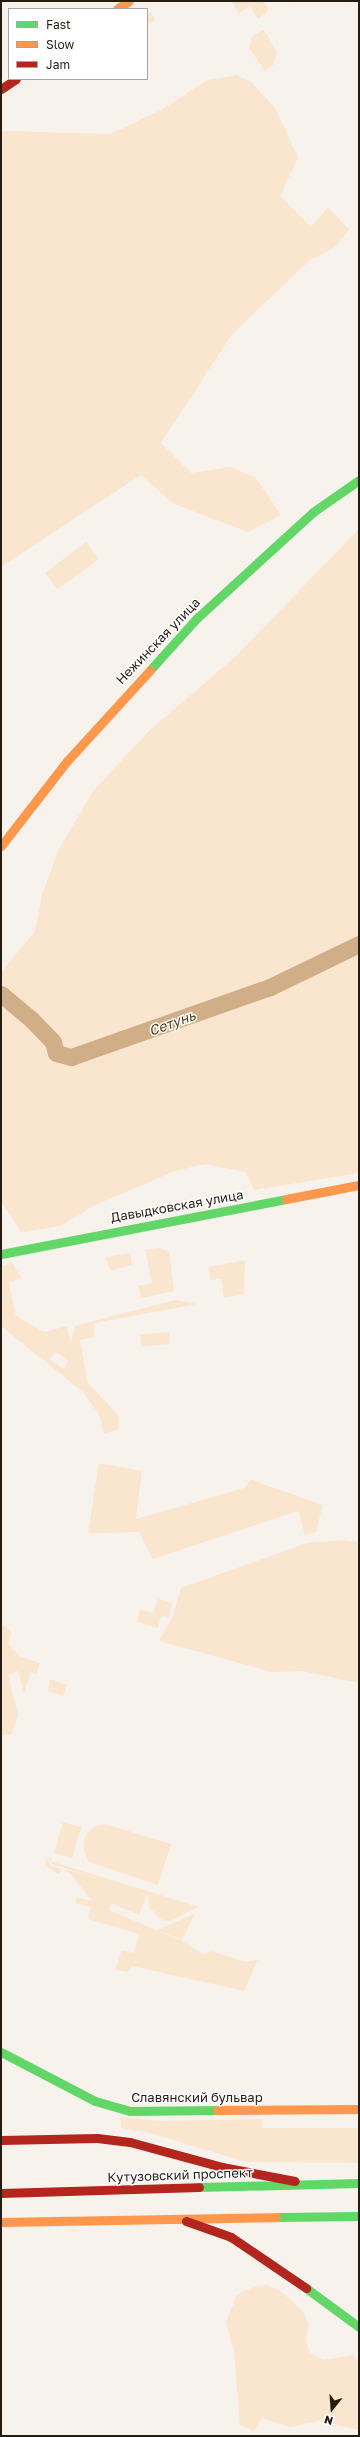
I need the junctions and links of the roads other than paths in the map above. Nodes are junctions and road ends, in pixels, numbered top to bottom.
1 (129, 1) edge
2 (118, 8) edge
3 (14, 80) edge
4 (1, 89) edge
5 (359, 480) edge
6 (1, 846) edge
7 (359, 1185) edge
8 (1, 1254) edge
9 (1, 2052) edge
10 (359, 2109) edge
11 (1, 2140) edge
12 (306, 2183) junction
13 (359, 2183) edge
14 (1, 2193) edge
15 (359, 2216) edge
16 (178, 2219) junction
17 (1, 2222) edge
18 (359, 2327) edge

1 - 2 street
3 - 4 street
5 - 6 street, Нежинская улица
7 - 8 street, Давыдковская улица
9 - 10 street, Славянский бульвар
11 - 12 street
12 - 13 street, Кутузовский проспект
12 - 14 street, Кутузовский проспект
15 - 16 street
16 - 17 street
16 - 18 street

